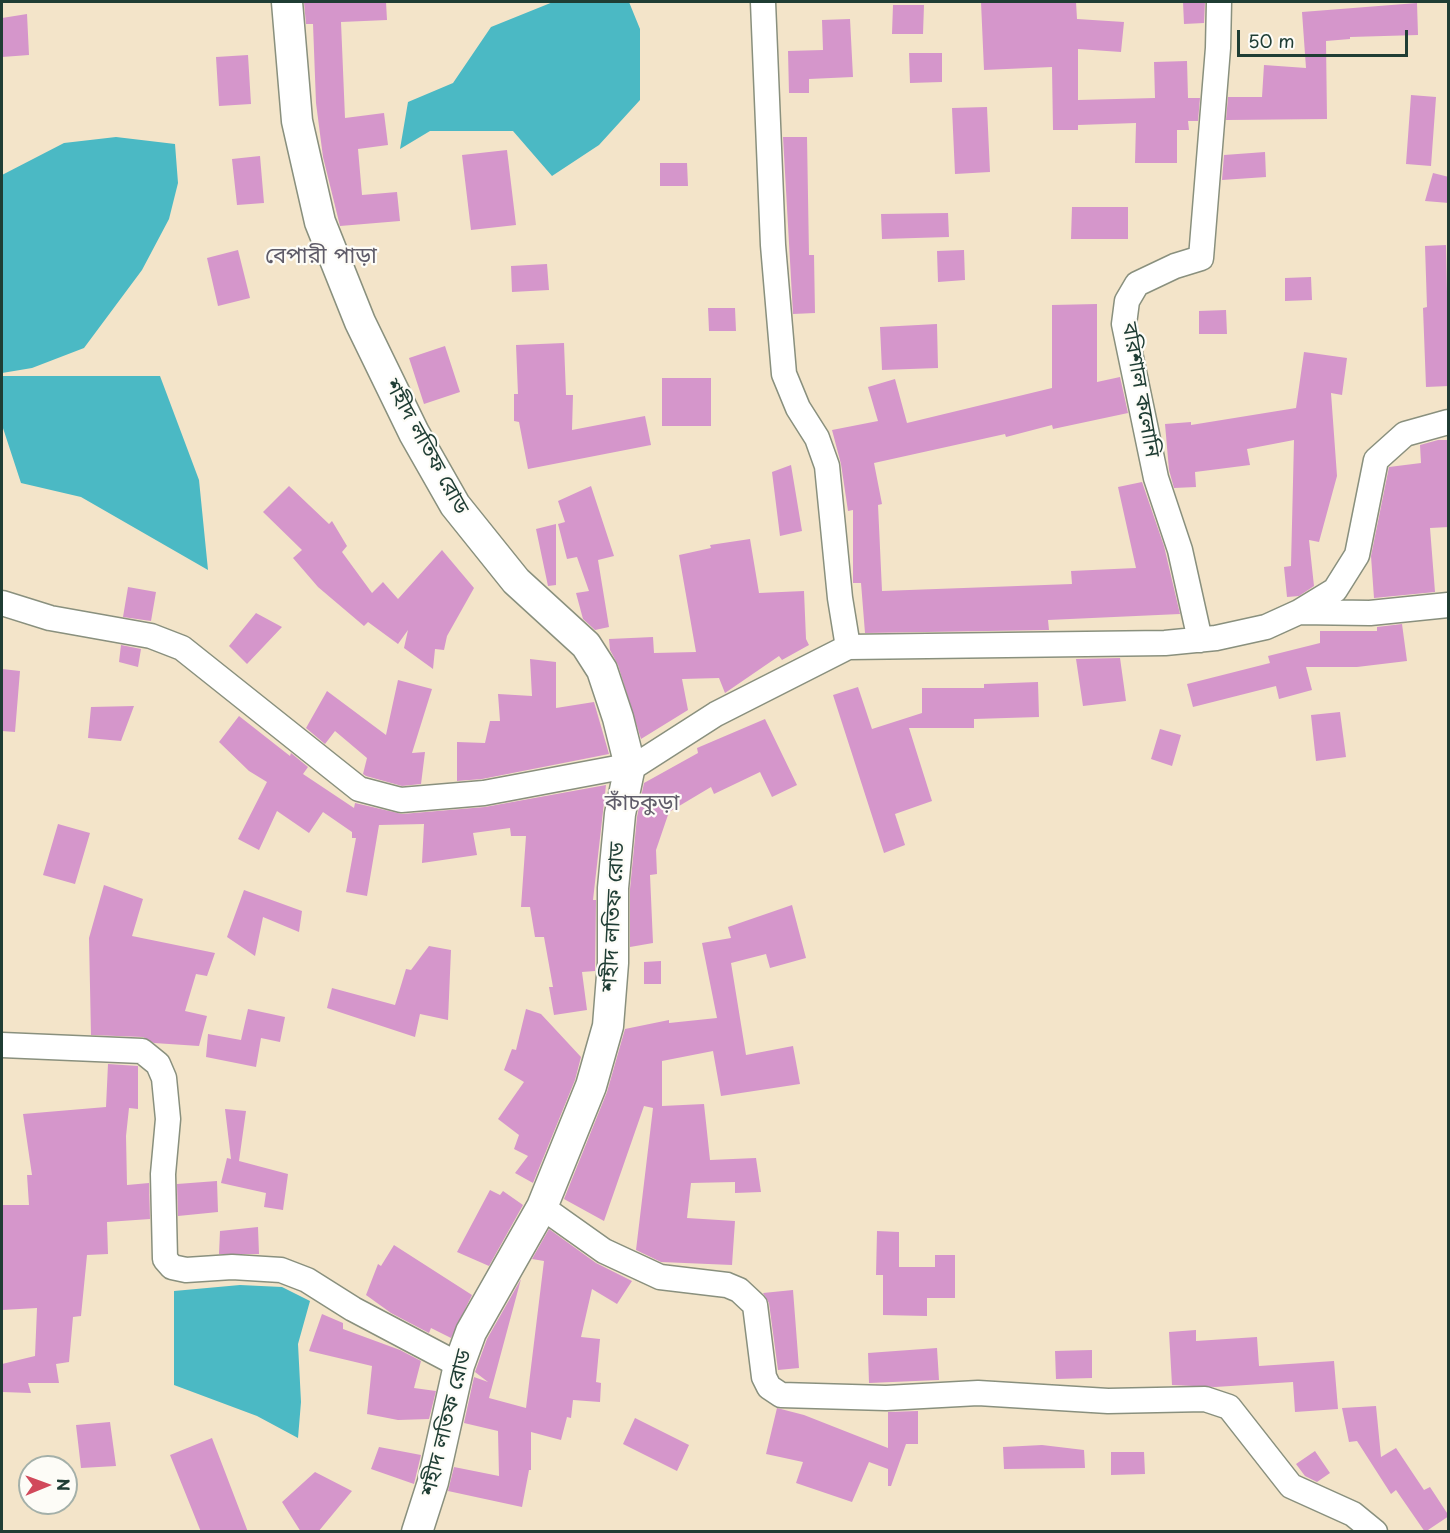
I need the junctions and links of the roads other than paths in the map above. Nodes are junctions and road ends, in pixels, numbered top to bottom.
1 (286, 2) edge
2 (763, 2) edge
3 (1219, 2) edge
4 (1449, 422) edge
5 (2, 603) edge
6 (1449, 605) edge
7 (1299, 612) junction
8 (1200, 640) junction
9 (848, 647) junction
10 (630, 766) junction
11 (2, 1045) edge
12 (542, 1207) junction
13 (459, 1365) junction
14 (417, 1532) edge
15 (1375, 1532) edge

1 - 10 street, শহীদ লতিফ রোড
2 - 9 street
3 - 8 street, বরিশাল কলোনি
4 - 7 street
5 - 10 street
6 - 7 street
7 - 8 street
8 - 9 street
9 - 10 street
10 - 12 street, শহীদ লতিফ রোড
11 - 13 street
12 - 13 street, শহীদ লতিফ রোড
12 - 15 street
13 - 14 street, শহীদ লতিফ রোড

